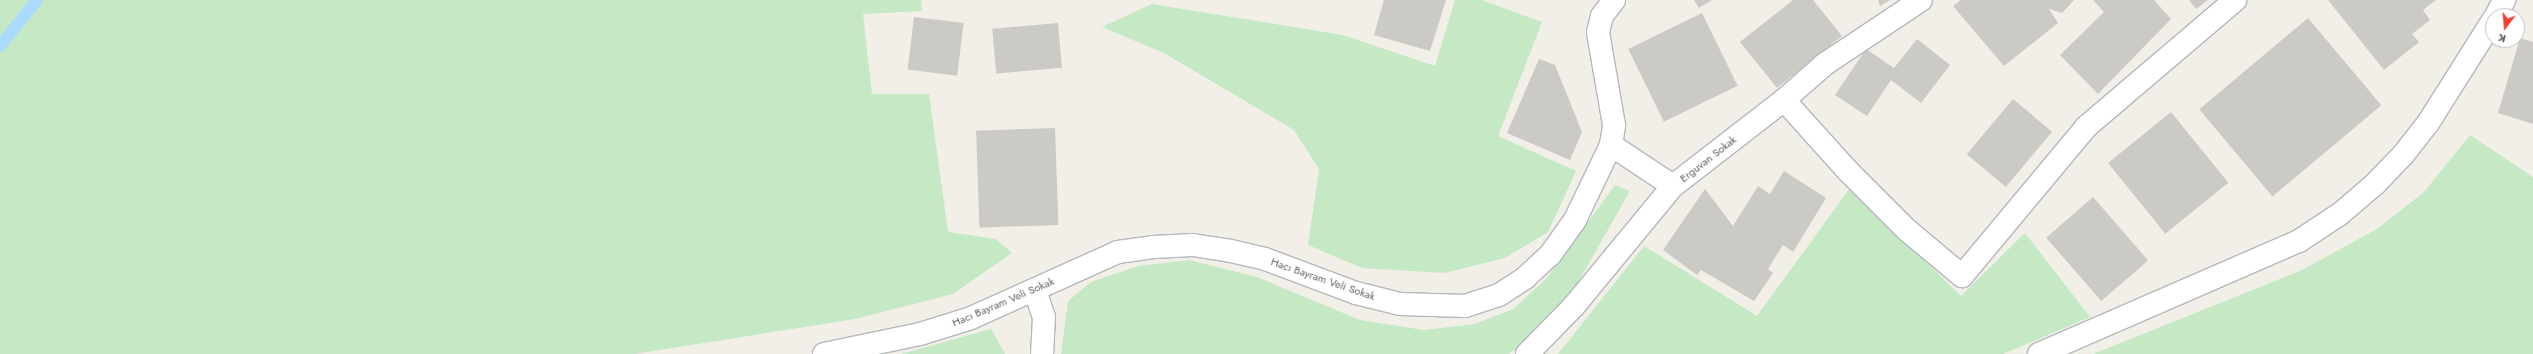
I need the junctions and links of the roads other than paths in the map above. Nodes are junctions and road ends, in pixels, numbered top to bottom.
1 (1614, 0) edge
2 (1921, 0) edge
3 (2235, 0) edge
4 (2485, 33) edge
5 (1784, 100) junction
6 (1611, 145) junction
7 (1673, 186) junction
8 (1035, 290) junction
9 (824, 354) edge
10 (1042, 354) edge
11 (1527, 354) edge
12 (2039, 354) edge

1 - 6 street, Hacı Bayram Veli Sokak
2 - 5 street, Erguvan Sokak
3 - 5 street
4 - 12 street
5 - 7 street, Erguvan Sokak
6 - 7 street
6 - 8 street, Hacı Bayram Veli Sokak
7 - 11 street, Erguvan Sokak
8 - 9 street, Hacı Bayram Veli Sokak
8 - 10 street

